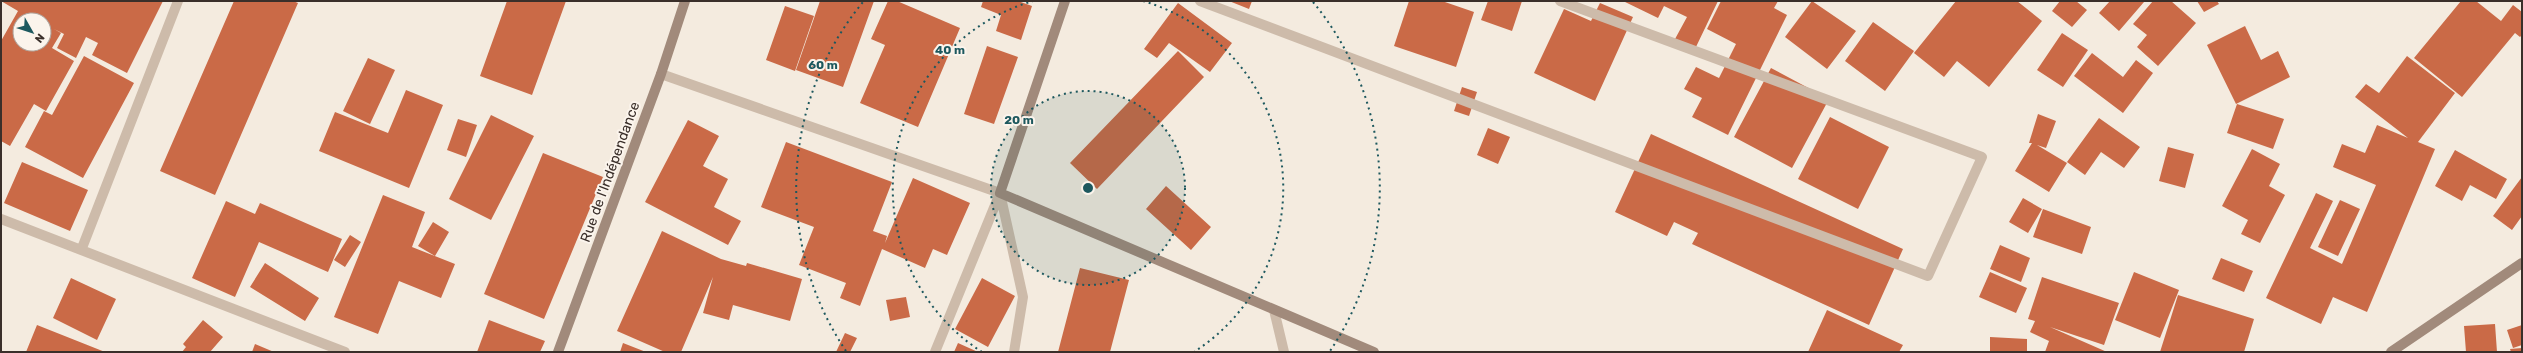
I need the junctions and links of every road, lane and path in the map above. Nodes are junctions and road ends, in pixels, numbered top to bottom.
1 (178, 1) edge
2 (685, 1) edge
3 (1065, 1) edge
4 (1200, 1) edge
5 (1560, 1) edge
6 (661, 74) junction
7 (1000, 193) junction
8 (1, 219) edge
9 (82, 248) junction
10 (2522, 262) edge
11 (1274, 310) junction
12 (345, 352) edge
13 (558, 352) edge
14 (935, 352) edge
15 (1014, 352) edge
16 (1284, 352) edge
17 (1374, 352) edge
18 (2391, 352) edge

1 - 9 street
2 - 6 main road, Rue de l'Indépendance
3 - 7 main road
4 - 5 street
6 - 7 street
6 - 13 main road, Rue de l'Indépendance
7 - 11 main road
7 - 14 street
7 - 15 street
8 - 9 street
9 - 12 street
10 - 18 main road
11 - 16 street
11 - 17 main road

